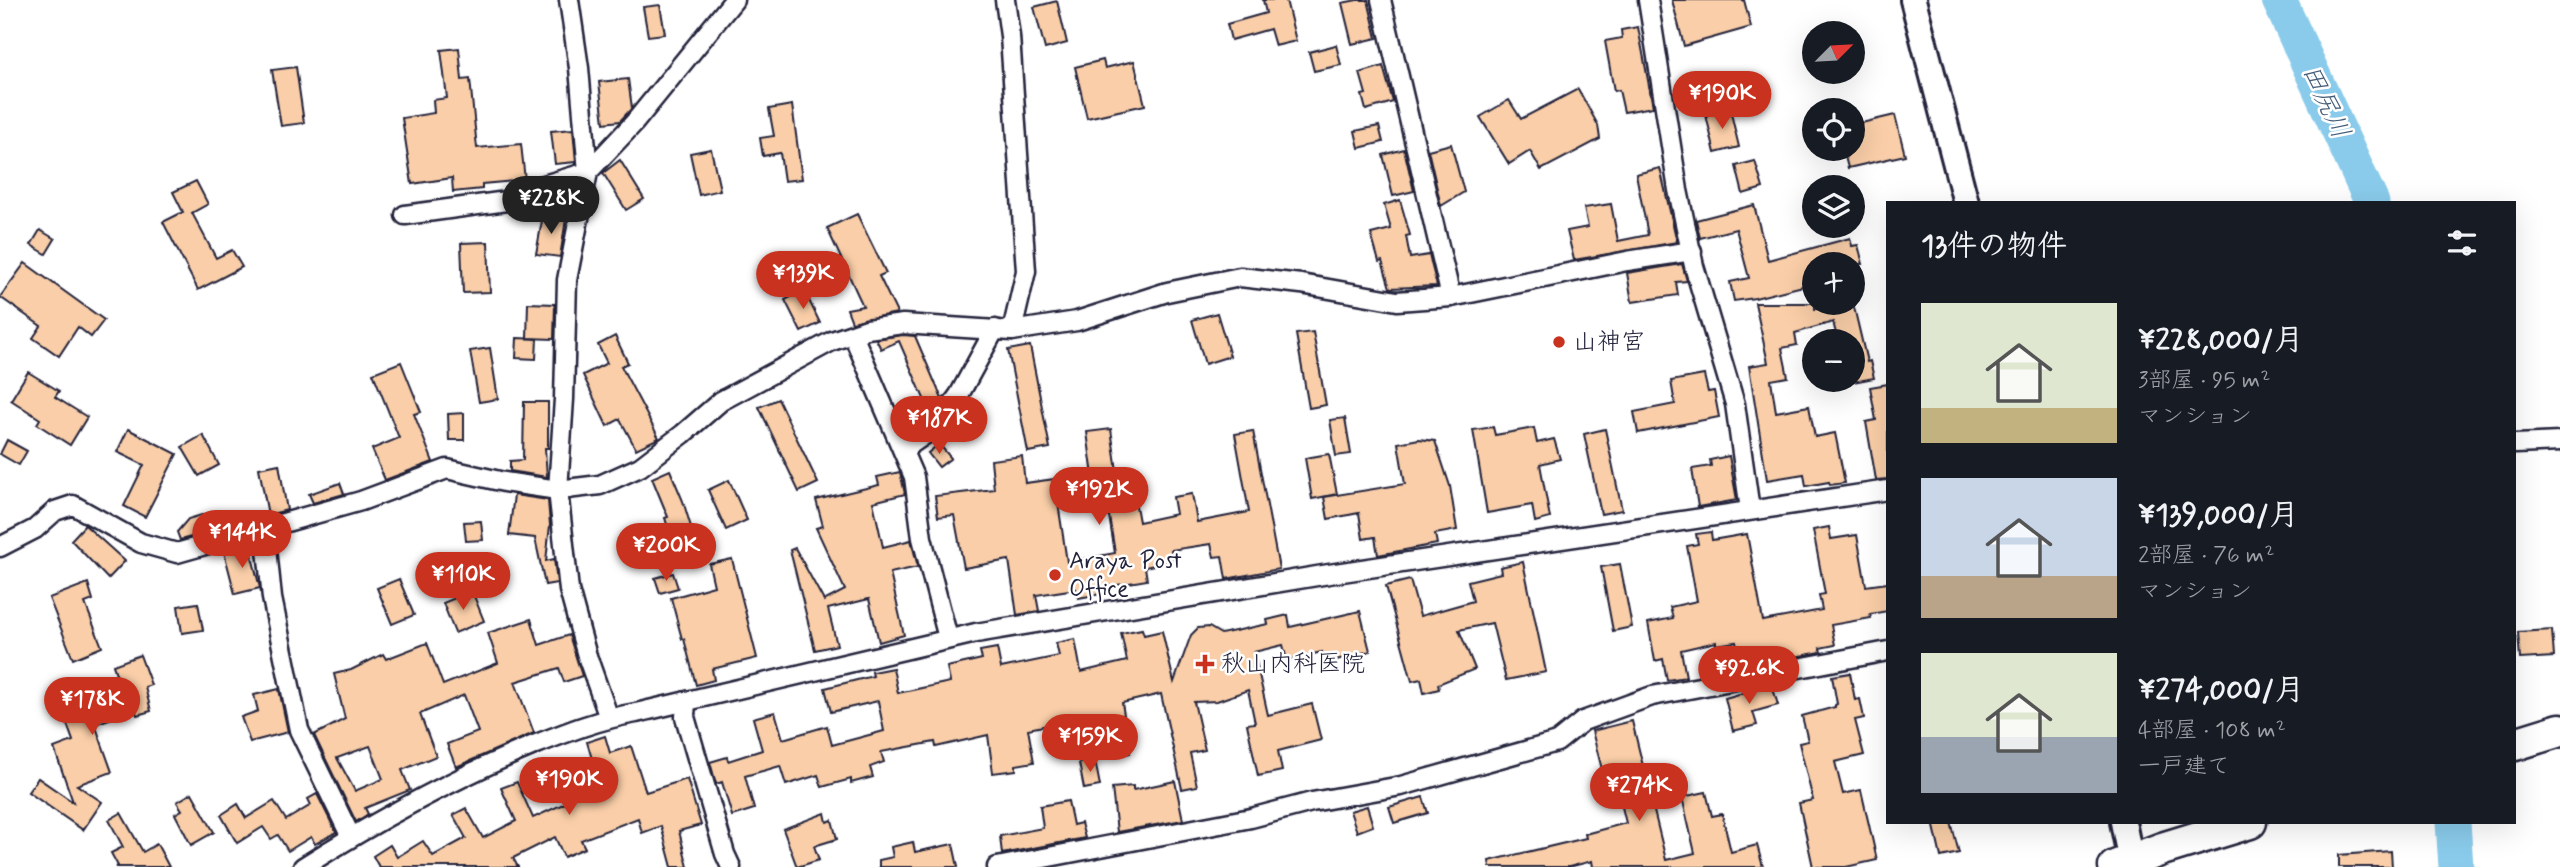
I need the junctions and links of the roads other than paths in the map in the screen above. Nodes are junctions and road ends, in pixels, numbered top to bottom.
1 (569, 0) edge
2 (734, 0) edge
3 (1005, 0) edge
4 (1381, 0) edge
5 (1648, 0) edge
6 (1913, 0) edge
7 (588, 172) junction
8 (1965, 201) edge
9 (405, 215) dead end
10 (1692, 251) junction
11 (1451, 297) junction
12 (1003, 330) junction
13 (853, 335) junction
14 (2560, 442) edge
15 (2516, 444) edge
16 (904, 449) junction
17 (558, 490) junction
18 (1886, 490) edge
19 (1750, 510) junction
20 (265, 529) junction
21 (0, 547) edge
22 (948, 638) junction
23 (1886, 651) edge
24 (687, 701) junction
25 (609, 718) junction
26 (2560, 730) edge
27 (2516, 744) edge
28 (2123, 824) edge
29 (2243, 824) edge
30 (351, 837) junction
31 (2126, 865) edge
32 (303, 867) edge
33 (731, 867) edge
34 (997, 867) edge

1 - 7 street
2 - 7 street
3 - 12 street
4 - 11 street
5 - 10 street
6 - 8 street
7 - 9 street
7 - 17 street
10 - 11 street
10 - 19 street
11 - 12 street
12 - 13 street
12 - 16 street
13 - 16 street
13 - 17 street
14 - 15 street
16 - 22 street
17 - 20 street
17 - 25 street
18 - 19 street
19 - 22 street
20 - 21 street
20 - 30 street
22 - 24 street
23 - 34 street
24 - 25 street
24 - 33 street
25 - 30 street
26 - 27 highway
28 - 31 street
29 - 31 highway
30 - 32 street

